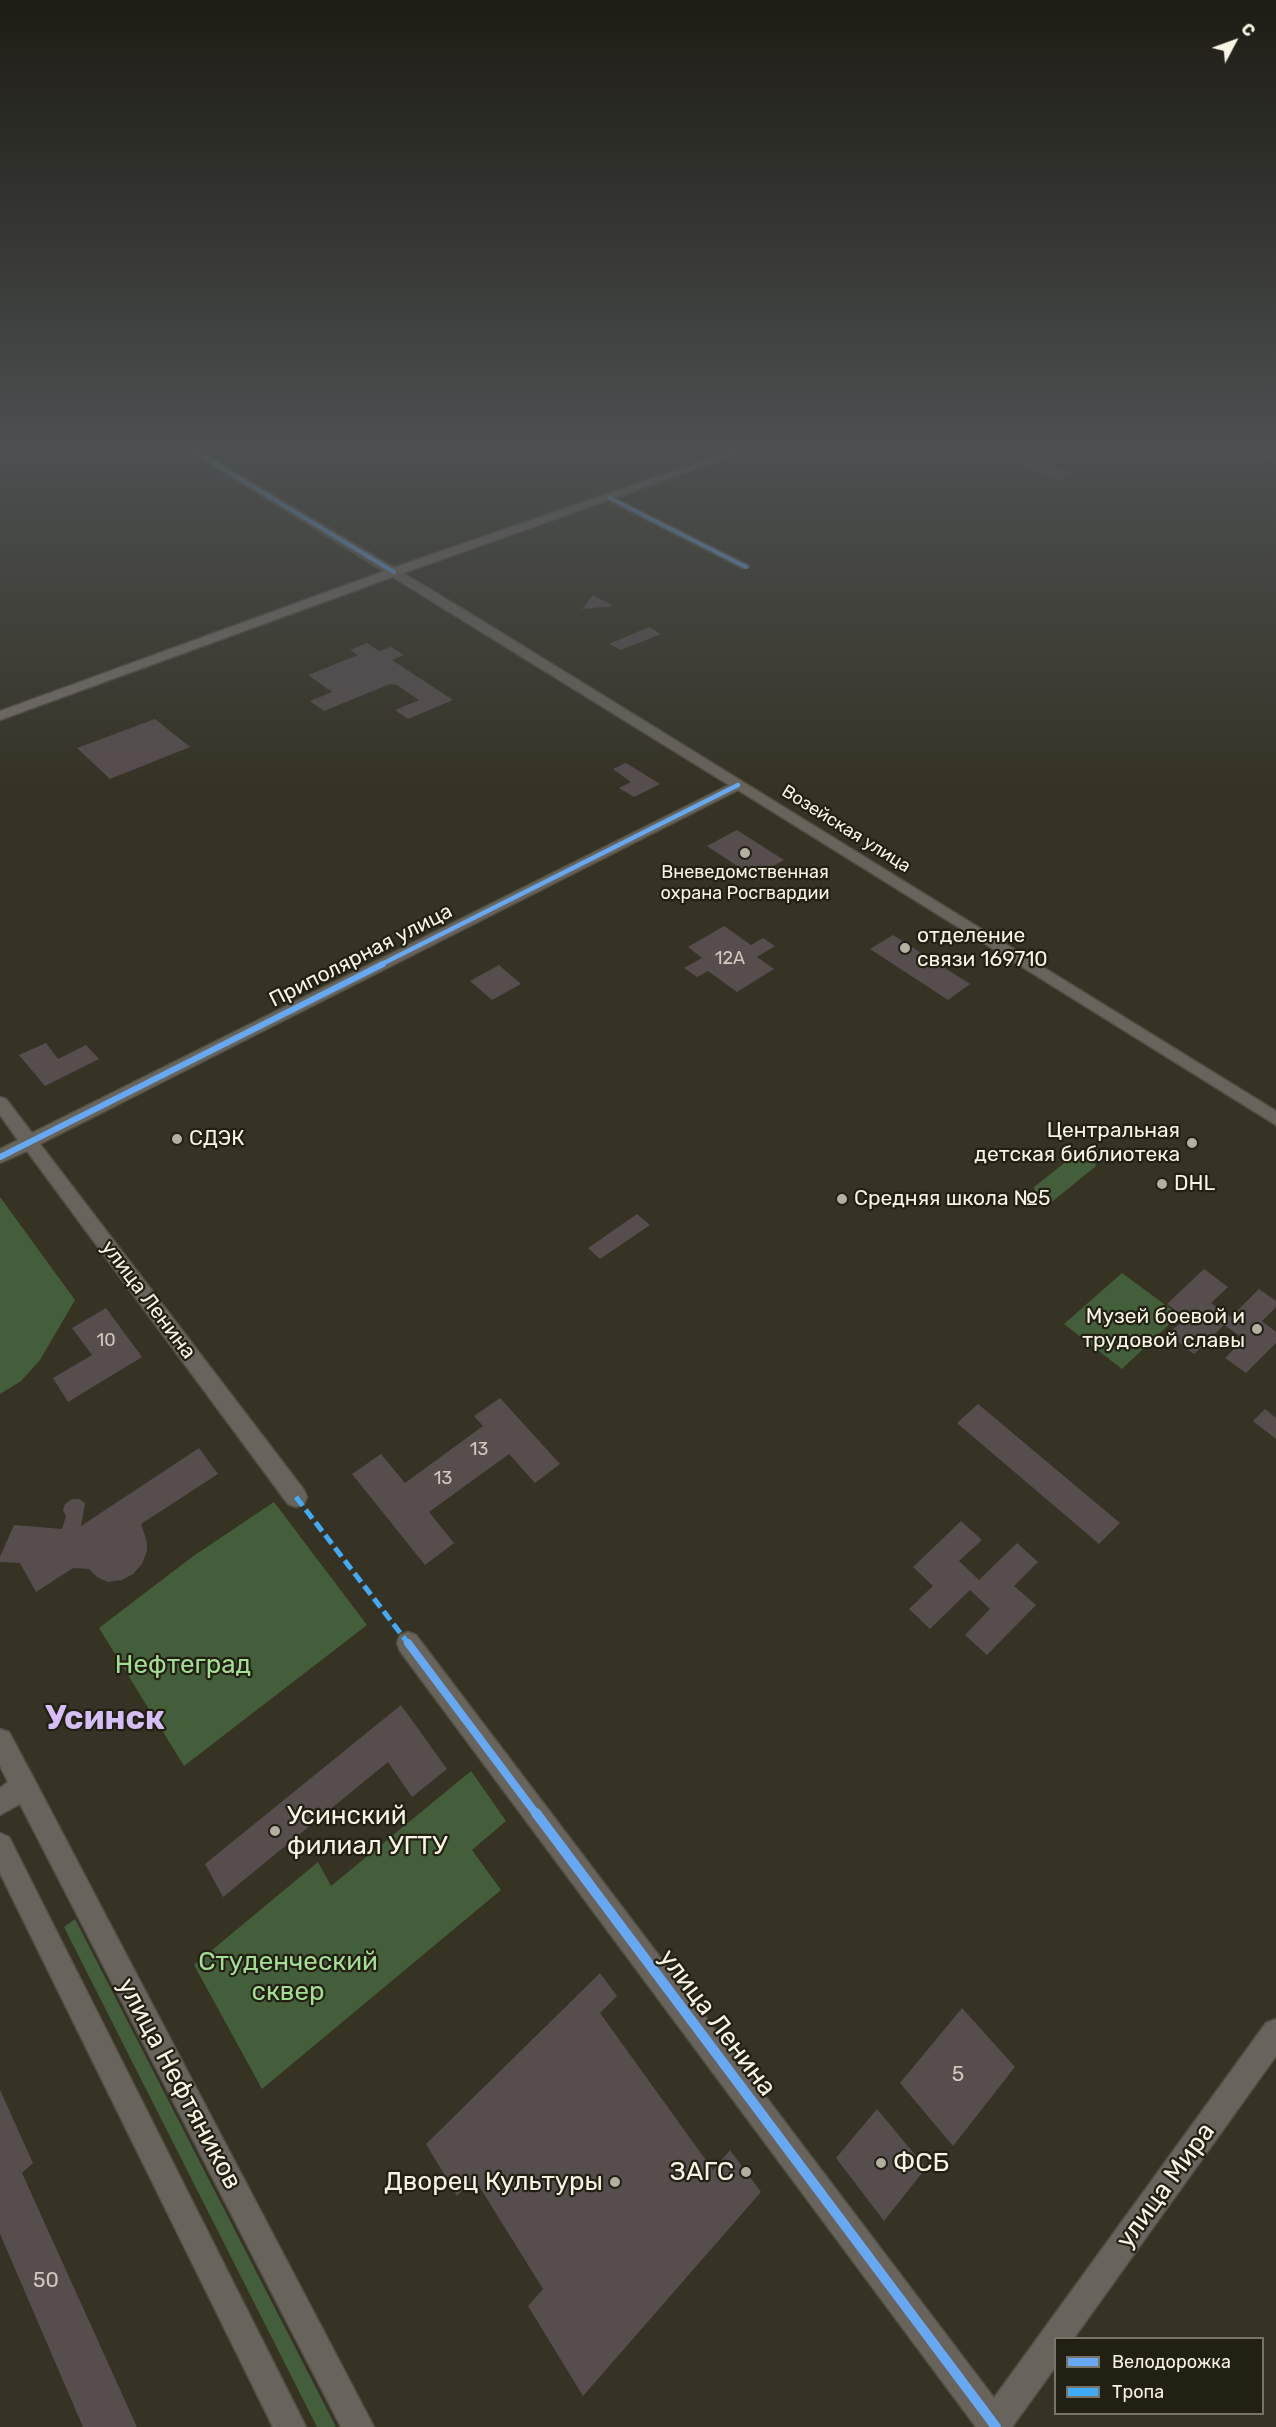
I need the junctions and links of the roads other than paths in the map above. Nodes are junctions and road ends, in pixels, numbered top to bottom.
1 (378, 562) edge
2 (422, 562) edge
3 (737, 562) edge
4 (746, 567) dead end
5 (394, 572) junction
6 (0, 716) edge
7 (738, 784) junction
8 (0, 1104) edge
9 (1276, 1119) edge
10 (30, 1142) junction
11 (0, 1157) edge
12 (296, 1497) dead end
13 (408, 1643) dead end
14 (0, 1741) edge
15 (24, 1786) junction
16 (0, 1803) edge
17 (0, 1846) edge
18 (1276, 2033) edge
19 (1057, 2337) edge
20 (1054, 2342) edge
21 (994, 2426) edge
22 (290, 2427) edge
23 (358, 2427) edge

1 - 5 street, Возейская улица
2 - 5 main road
3 - 4 street
5 - 6 main road
5 - 7 street, Возейская улица
7 - 9 street, Возейская улица
7 - 10 street, Приполярная улица
8 - 10 street, улица Ленина
10 - 11 street, Приполярная улица
10 - 12 street, улица Ленина
13 - 21 street, улица Ленина
14 - 15 street, улица Нефтяников
15 - 16 street
15 - 23 street, улица Нефтяников
17 - 22 street
18 - 19 street, улица Мира
20 - 21 street, улица Мира

